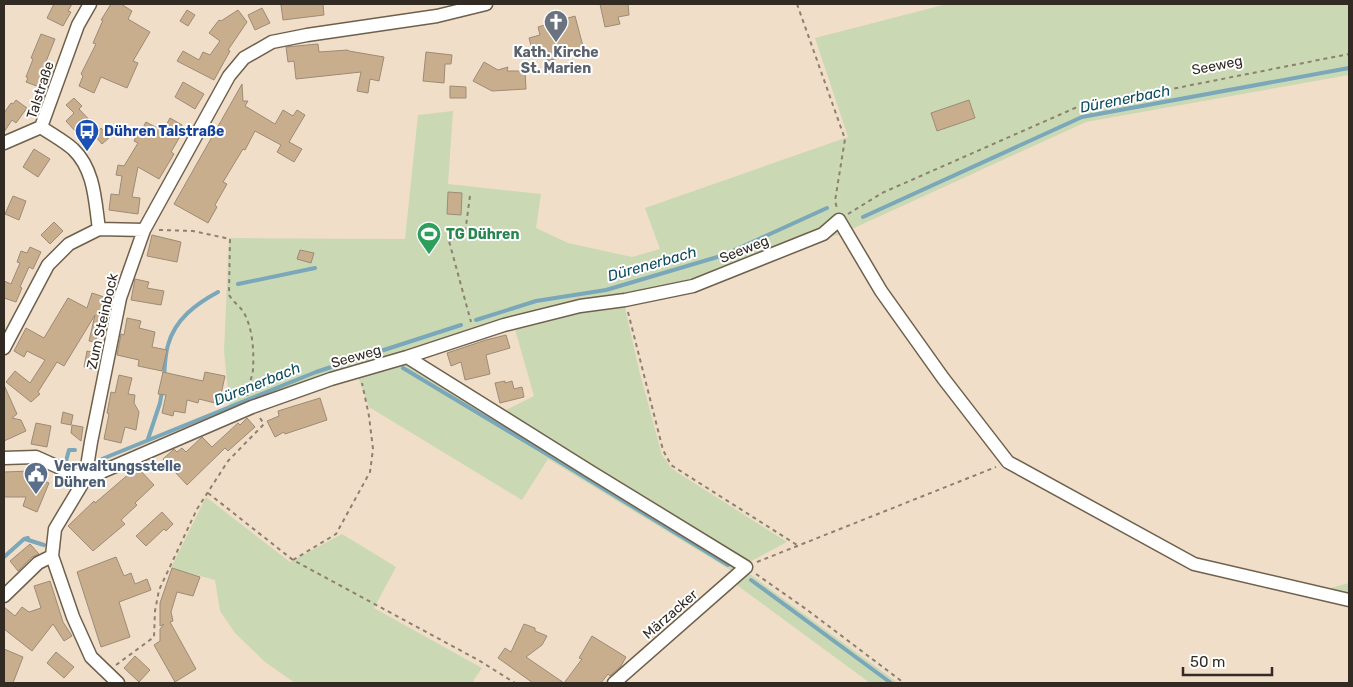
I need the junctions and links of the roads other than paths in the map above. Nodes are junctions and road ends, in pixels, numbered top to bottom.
1 (90, 4) edge
2 (486, 4) edge
3 (41, 127) junction
4 (4, 144) edge
5 (99, 229) junction
6 (144, 230) junction
7 (4, 348) edge
8 (407, 357) junction
9 (4, 458) edge
10 (85, 479) junction
11 (52, 556) junction
12 (4, 596) edge
13 (1349, 600) edge
14 (118, 683) edge
15 (614, 683) edge

1 - 3 street, Talstraße
2 - 6 street, Zum Steinbock
3 - 4 street
3 - 5 street, Talstraße
5 - 6 street
5 - 7 street
6 - 10 street, Zum Steinbock
8 - 10 street, Seeweg
8 - 13 street, Seeweg
8 - 15 street, Märzacker
9 - 10 street
10 - 11 street
11 - 12 street
11 - 14 street

